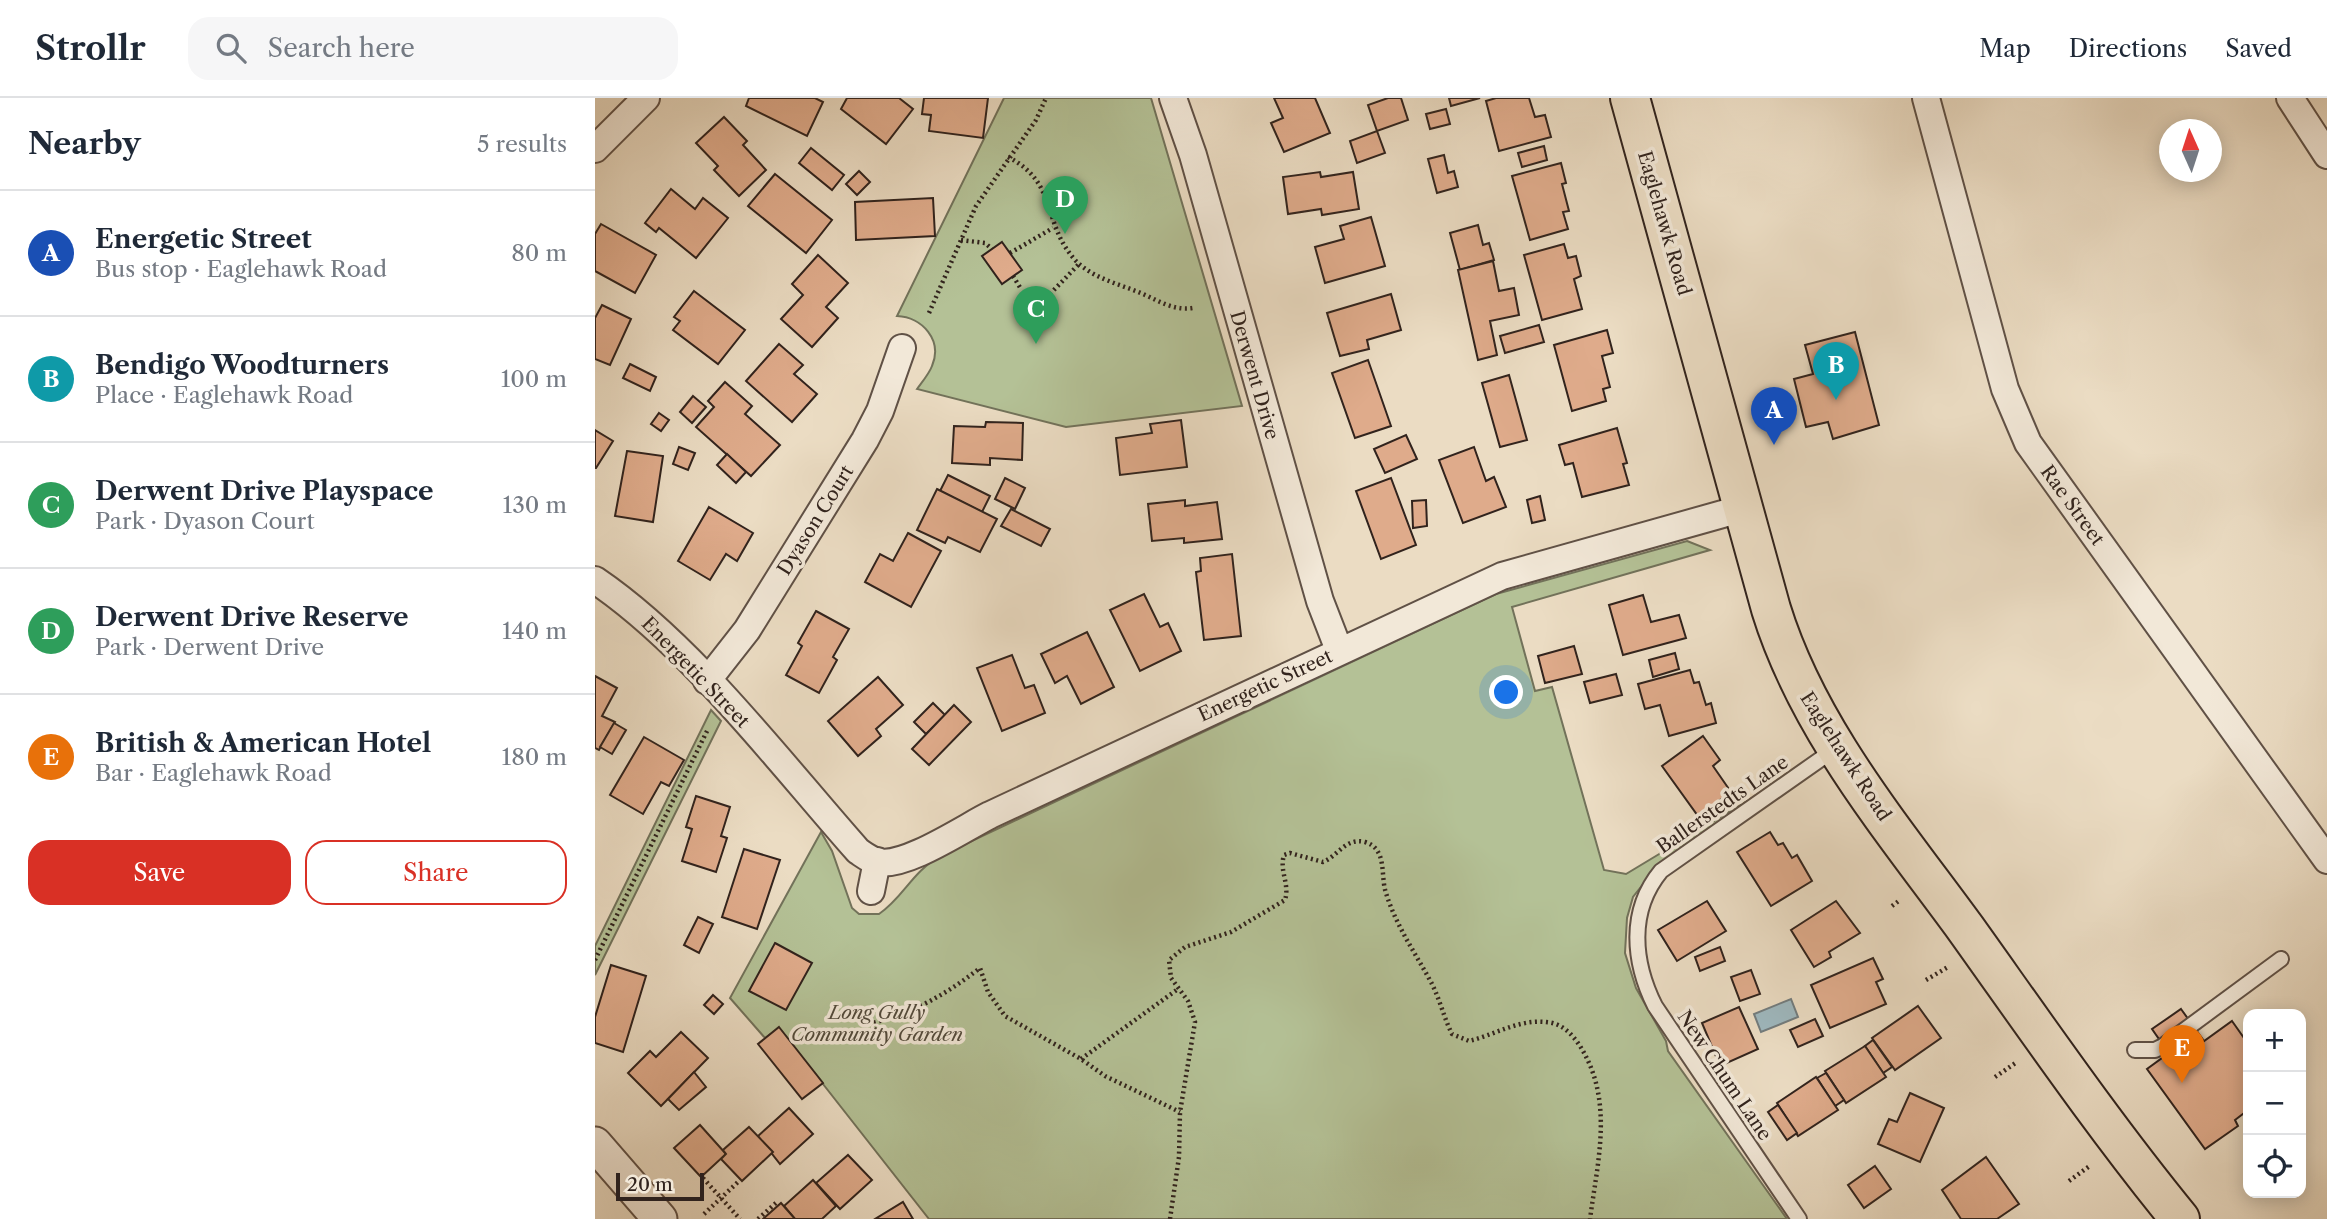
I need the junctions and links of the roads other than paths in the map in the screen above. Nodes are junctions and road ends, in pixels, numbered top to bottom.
1 (646, 98) edge
2 (1173, 98) edge
3 (1630, 98) edge
4 (1926, 98) edge
5 (2290, 98) edge
6 (595, 149) edge
7 (2327, 155) edge
8 (902, 348) dead end
9 (1744, 508) junction
10 (595, 580) edge
11 (1339, 650) junction
12 (707, 681) junction
13 (1838, 747) junction
14 (2327, 860) edge
15 (877, 862) junction
16 (871, 891) dead end
17 (1637, 945) joint
18 (2281, 959) dead end
19 (2135, 1050) dead end
20 (595, 1144) edge
21 (660, 1219) edge
22 (1800, 1219) edge
23 (2180, 1219) edge

1 - 6 street
2 - 11 street, Derwent Drive
3 - 9 main road, Eaglehawk Road
4 - 14 street, Rae Street
5 - 7 street
8 - 12 street, Dyason Court
9 - 11 street, Energetic Street
9 - 13 main road, Eaglehawk Road
10 - 12 street, Energetic Street
11 - 15 street, Energetic Street
12 - 15 street, Energetic Street
13 - 17 lane, Ballerstedts Lane
13 - 23 main road, Eaglehawk Road
15 - 16 street
17 - 22 lane, New Chum Lane
18 - 19 lane
20 - 21 street

